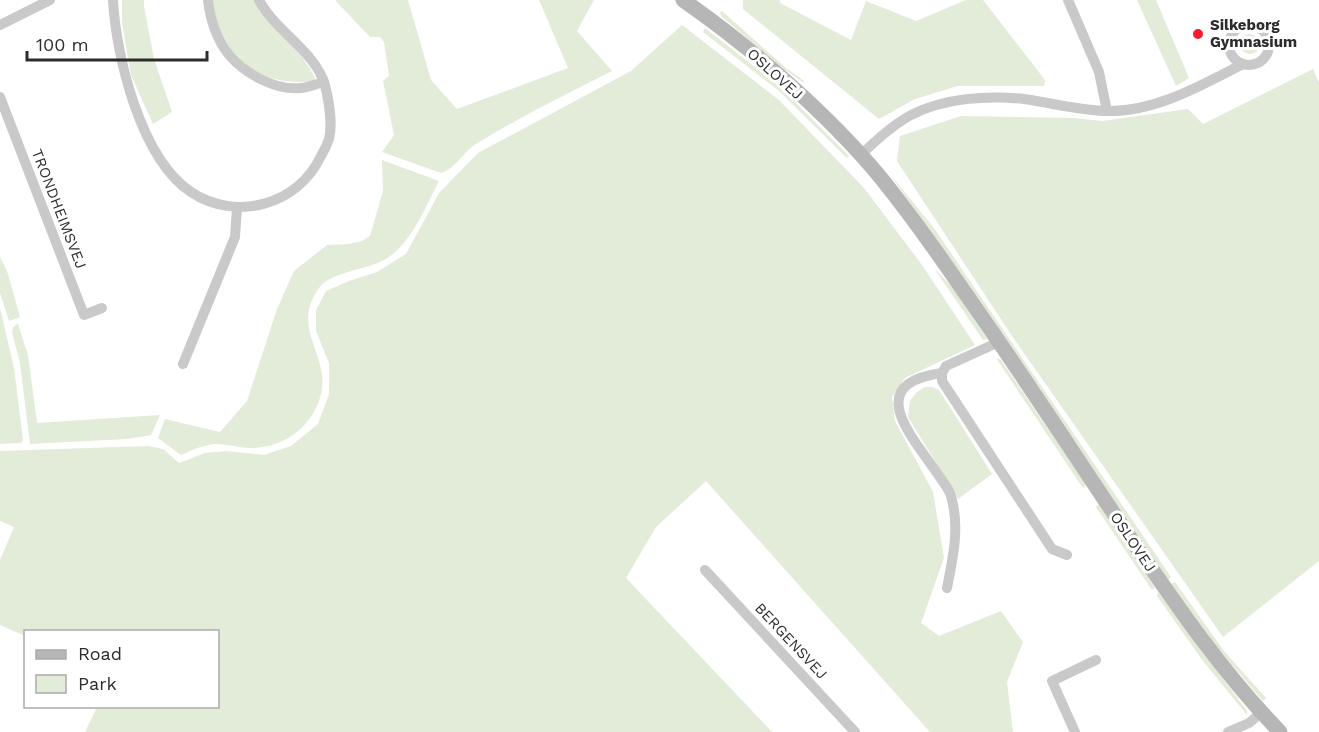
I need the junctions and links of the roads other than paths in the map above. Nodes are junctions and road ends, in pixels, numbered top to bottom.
1 (50, 0) edge
2 (113, 0) edge
3 (208, 0) edge
4 (259, 0) edge
5 (1068, 0) edge
6 (691, 2) edge
7 (0, 25) edge
8 (1243, 64) dead end
9 (324, 82) junction
10 (0, 97) edge
11 (1107, 111) junction
12 (861, 155) junction
13 (237, 208) junction
14 (102, 308) dead end
15 (999, 342) junction
16 (183, 364) dead end
17 (942, 373) junction
18 (1067, 555) dead end
19 (705, 570) dead end
20 (947, 588) dead end
21 (1096, 660) dead end
22 (1261, 713) junction
23 (855, 732) edge
24 (1075, 732) edge
25 (1228, 732) edge
26 (1280, 732) edge

1 - 7 street
2 - 13 street
3 - 9 street
4 - 9 street
5 - 11 street
6 - 12 street, OSLOVEJ
8 - 11 street
9 - 13 street
10 - 14 street, TRONDHEIMSVEJ
11 - 12 street
12 - 15 street, OSLOVEJ
13 - 16 street
15 - 17 street
15 - 22 street, OSLOVEJ
17 - 18 street
17 - 20 street
19 - 23 street, BERGENSVEJ
21 - 24 street
22 - 25 street
22 - 26 street, OSLOVEJ

